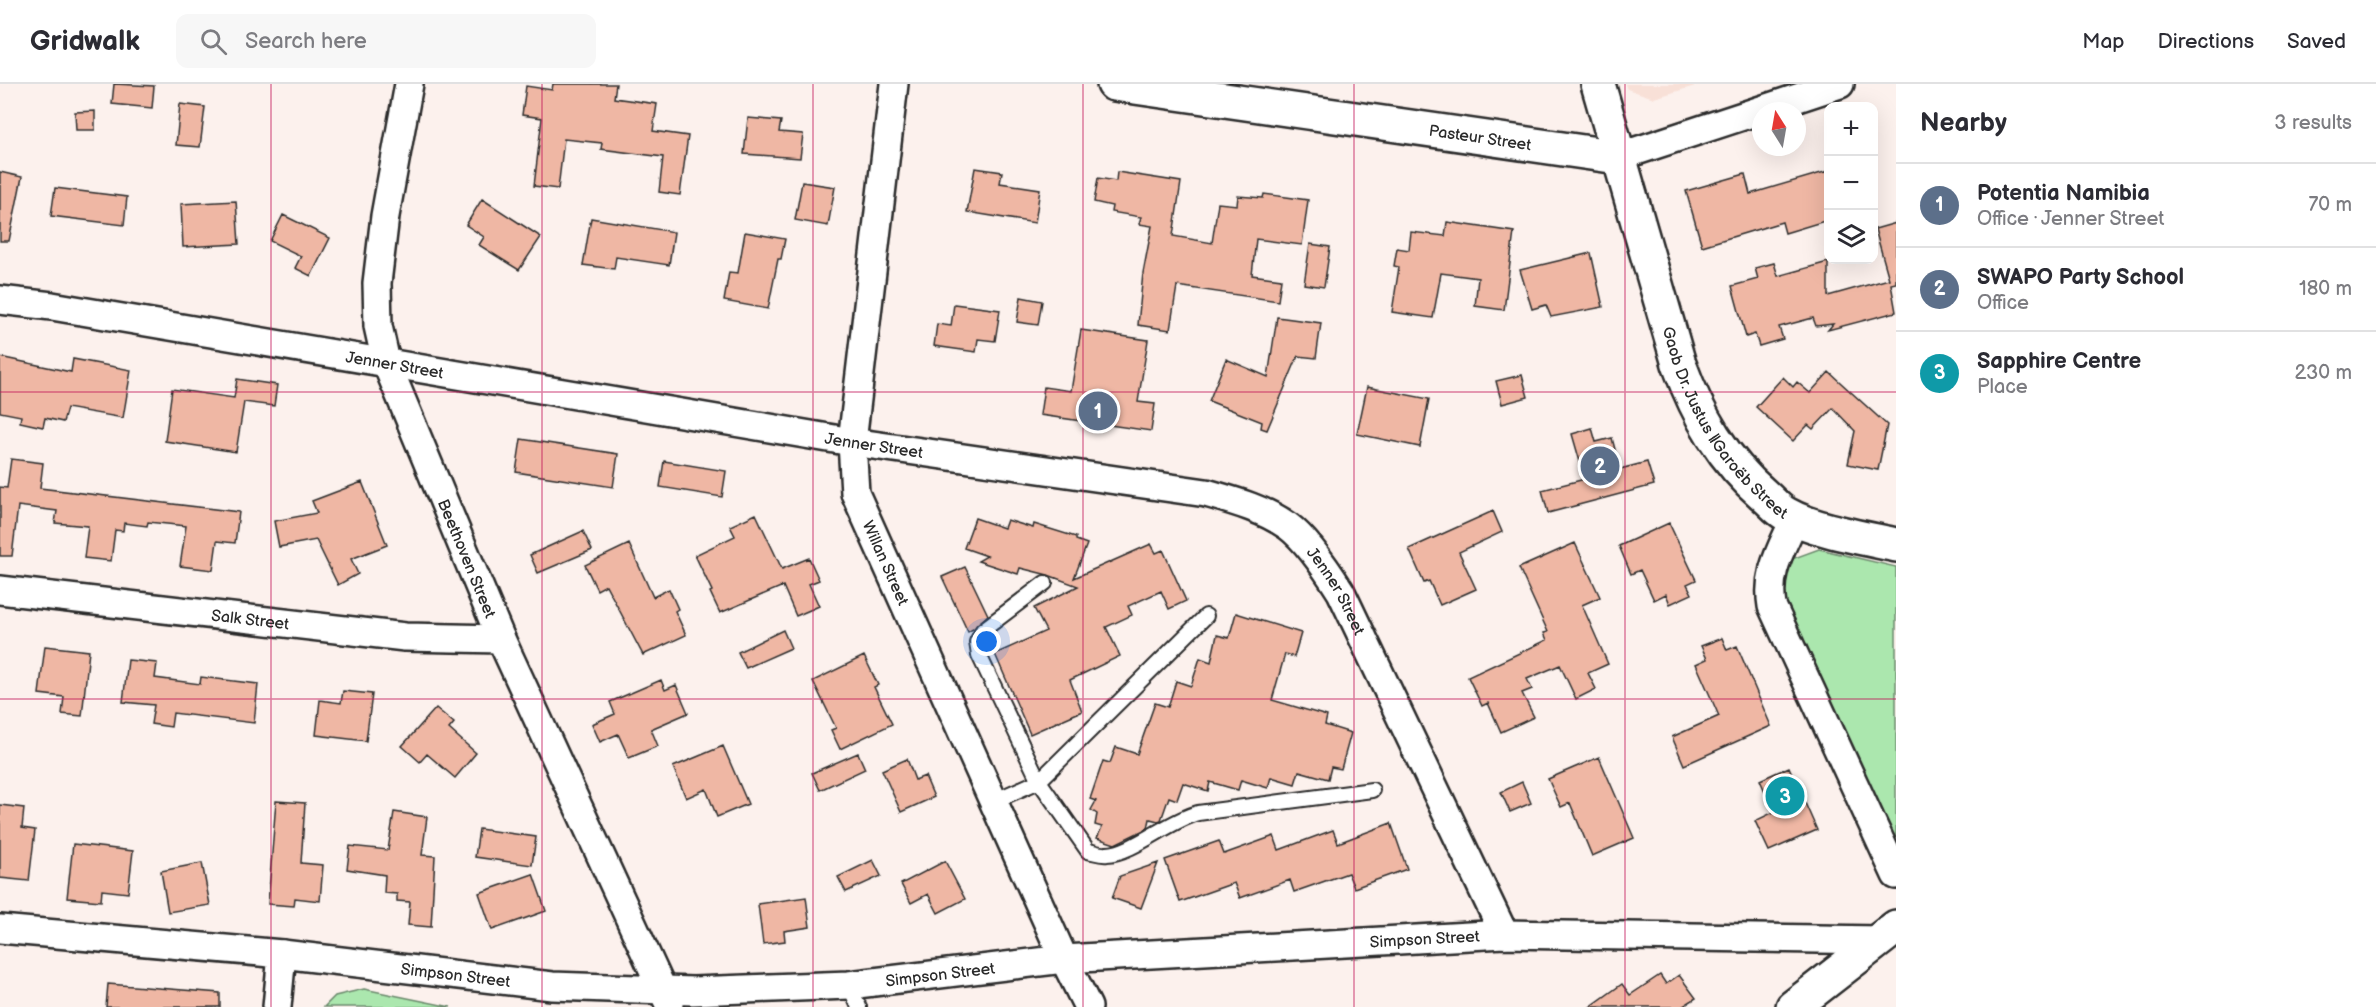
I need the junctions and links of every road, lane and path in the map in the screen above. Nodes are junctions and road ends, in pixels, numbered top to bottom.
1 (409, 84) edge
2 (894, 84) edge
3 (1114, 84) edge
4 (1598, 84) edge
5 (1840, 84) edge
6 (1618, 157) junction
7 (0, 300) edge
8 (386, 362) junction
9 (852, 442) junction
10 (1795, 518) junction
11 (1896, 545) edge
12 (1045, 584) dead end
13 (0, 590) edge
14 (1206, 616) dead end
15 (501, 639) junction
16 (1039, 781) junction
17 (1372, 790) dead end
18 (994, 801) junction
19 (1896, 875) edge
20 (0, 929) edge
21 (1504, 934) junction
22 (1888, 934) edge
23 (282, 954) junction
24 (1064, 959) junction
25 (854, 996) edge
26 (666, 999) edge
27 (277, 1007) edge
28 (1088, 1007) edge
29 (1793, 1007) edge

1 - 8 street, Beethoven Street
2 - 9 street, Willan Street
3 - 6 main road, Pasteur Street
4 - 6 main road, Gaob Dr. Justus ǁGaroëb Street
5 - 6 street, Pasteur Street
6 - 10 main road, Gaob Dr. Justus ǁGaroëb Street
7 - 8 street, Jenner Street
8 - 9 street, Jenner Street
8 - 15 street, Beethoven Street
9 - 18 street, Willan Street
9 - 21 street, Jenner Street
10 - 11 main road
10 - 19 street, Gaob Dr. Justus ǁGaroëb Street
12 - 16 lane
13 - 15 street, Salk Street
14 - 16 lane
15 - 26 street, Beethoven Street
16 - 17 lane
16 - 18 lane
18 - 24 street, Willan Street
20 - 23 street, Simpson Street
21 - 22 street, Simpson Street
21 - 24 street, Simpson Street
22 - 29 main road
23 - 26 street, Simpson Street
23 - 27 street
24 - 25 street, Simpson Street
24 - 28 street, Willan Street
25 - 26 street, Simpson Street

